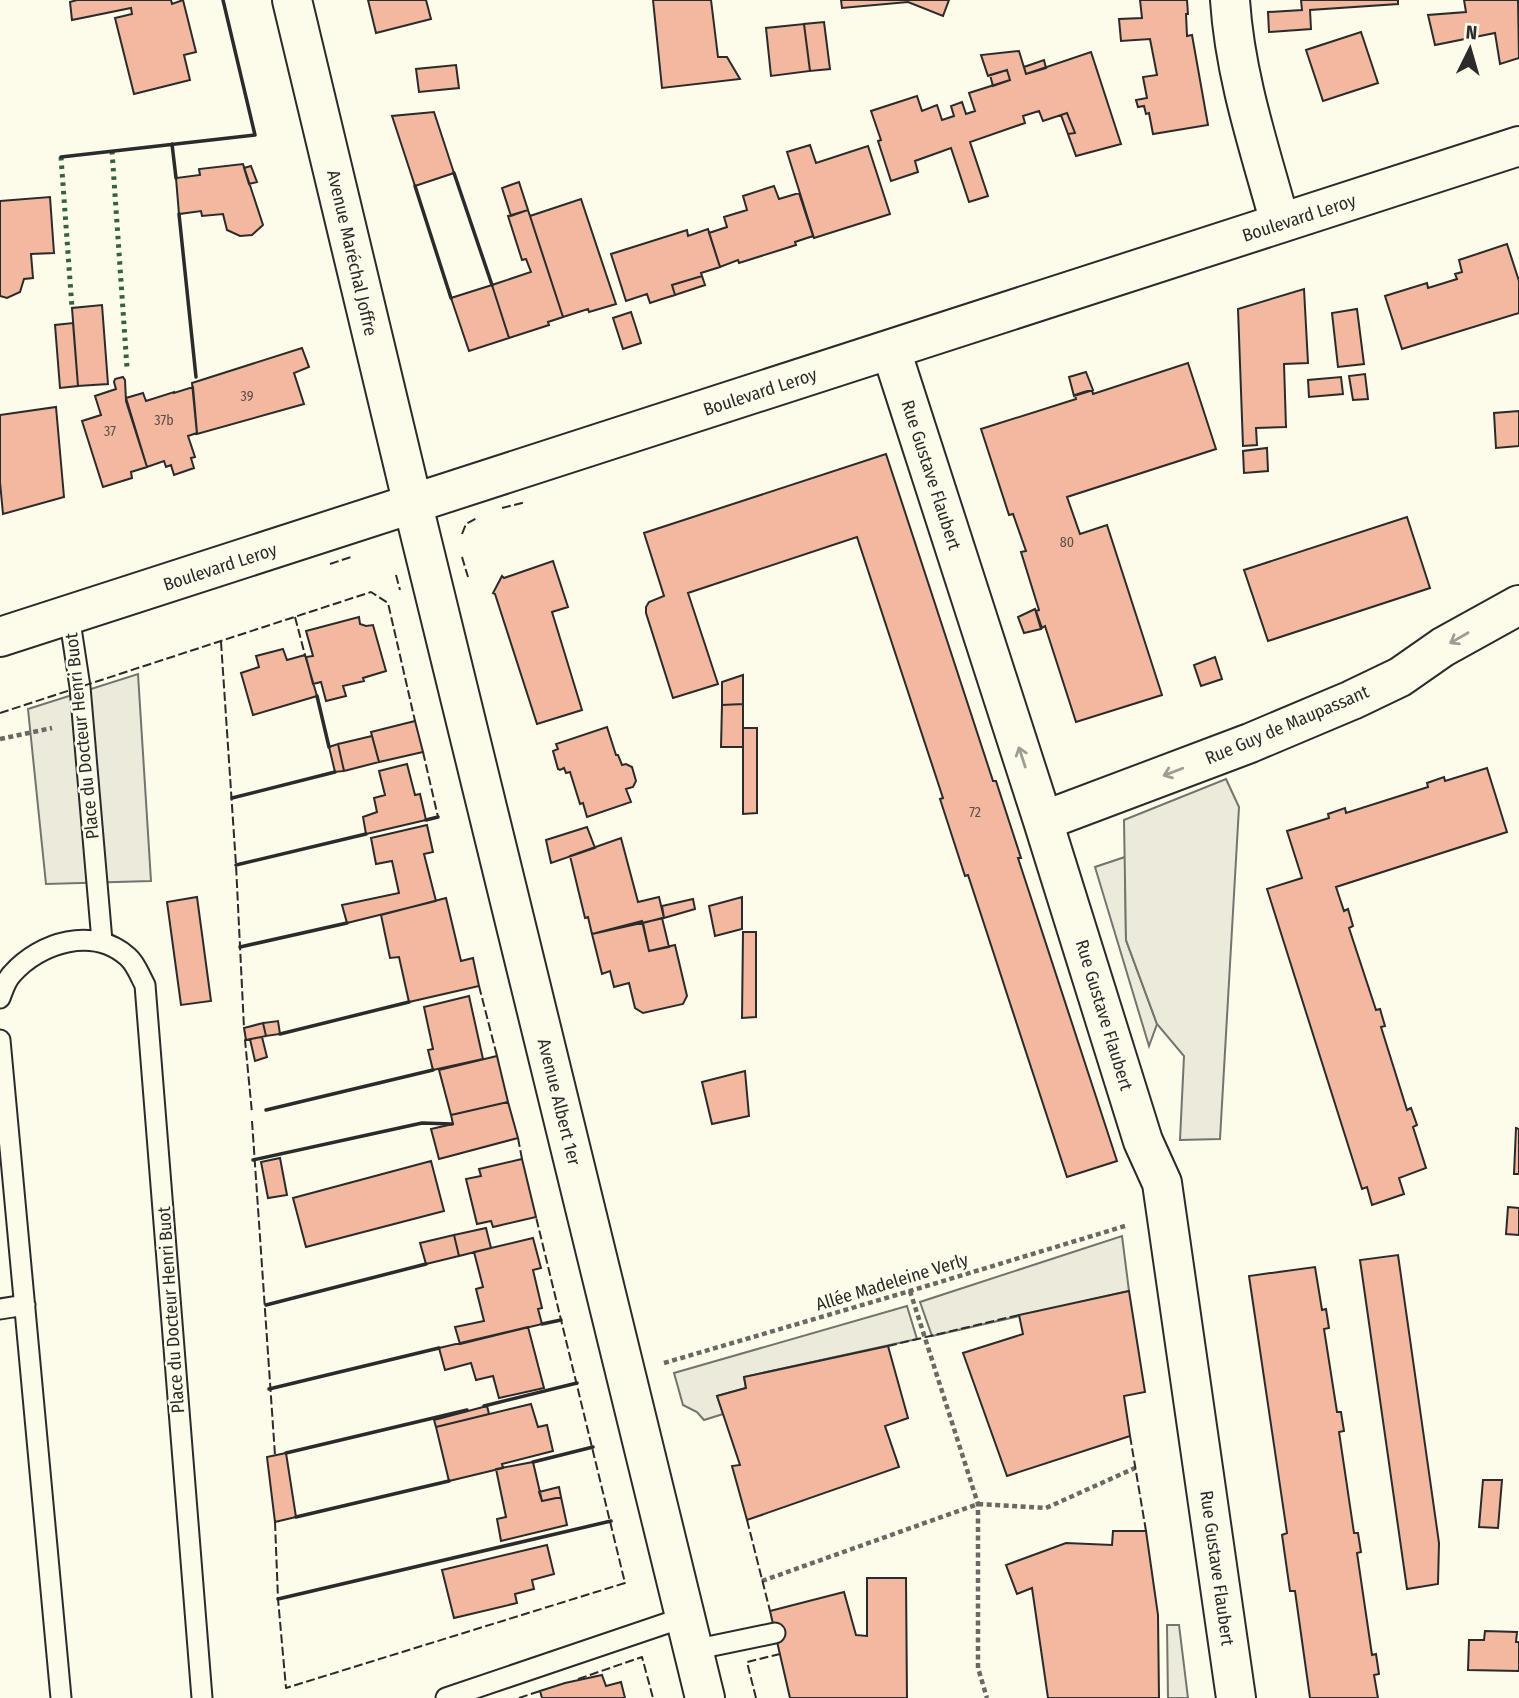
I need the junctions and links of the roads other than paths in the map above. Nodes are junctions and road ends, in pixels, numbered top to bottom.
1 (292, 0) edge
2 (1230, 0) edge
3 (1519, 146) edge
4 (1280, 223) junction
5 (891, 350) junction
6 (413, 505) junction
7 (1519, 605) edge
8 (69, 615) junction
9 (0, 637) edge
10 (1043, 821) junction
11 (102, 941) junction
12 (0, 998) edge
13 (0, 1040) edge
14 (24, 1305) junction
15 (0, 1310) edge
16 (689, 1633) junction
17 (775, 1633) dead end
18 (61, 1698) edge
19 (202, 1698) edge
20 (446, 1698) edge
21 (705, 1698) edge
22 (1236, 1698) edge

1 - 6 street, Avenue Maréchal Joffre
2 - 4 street
3 - 4 street, Boulevard Leroy
4 - 5 street, Boulevard Leroy
5 - 6 street, Boulevard Leroy
10 -> 5 street, Rue Gustave Flaubert
6 - 8 street, Boulevard Leroy
6 - 16 street, Avenue Albert 1er
7 -> 10 street, Rue Guy de Maupassant
8 - 9 street, Boulevard Leroy
8 - 11 lane, Place du Docteur Henri Buot
10 - 22 street, Rue Gustave Flaubert
11 - 12 lane
11 - 19 lane, Place du Docteur Henri Buot
13 - 14 lane
14 - 15 lane
14 - 18 lane
16 - 17 lane
16 - 20 lane
16 - 21 street, Avenue Albert 1er

